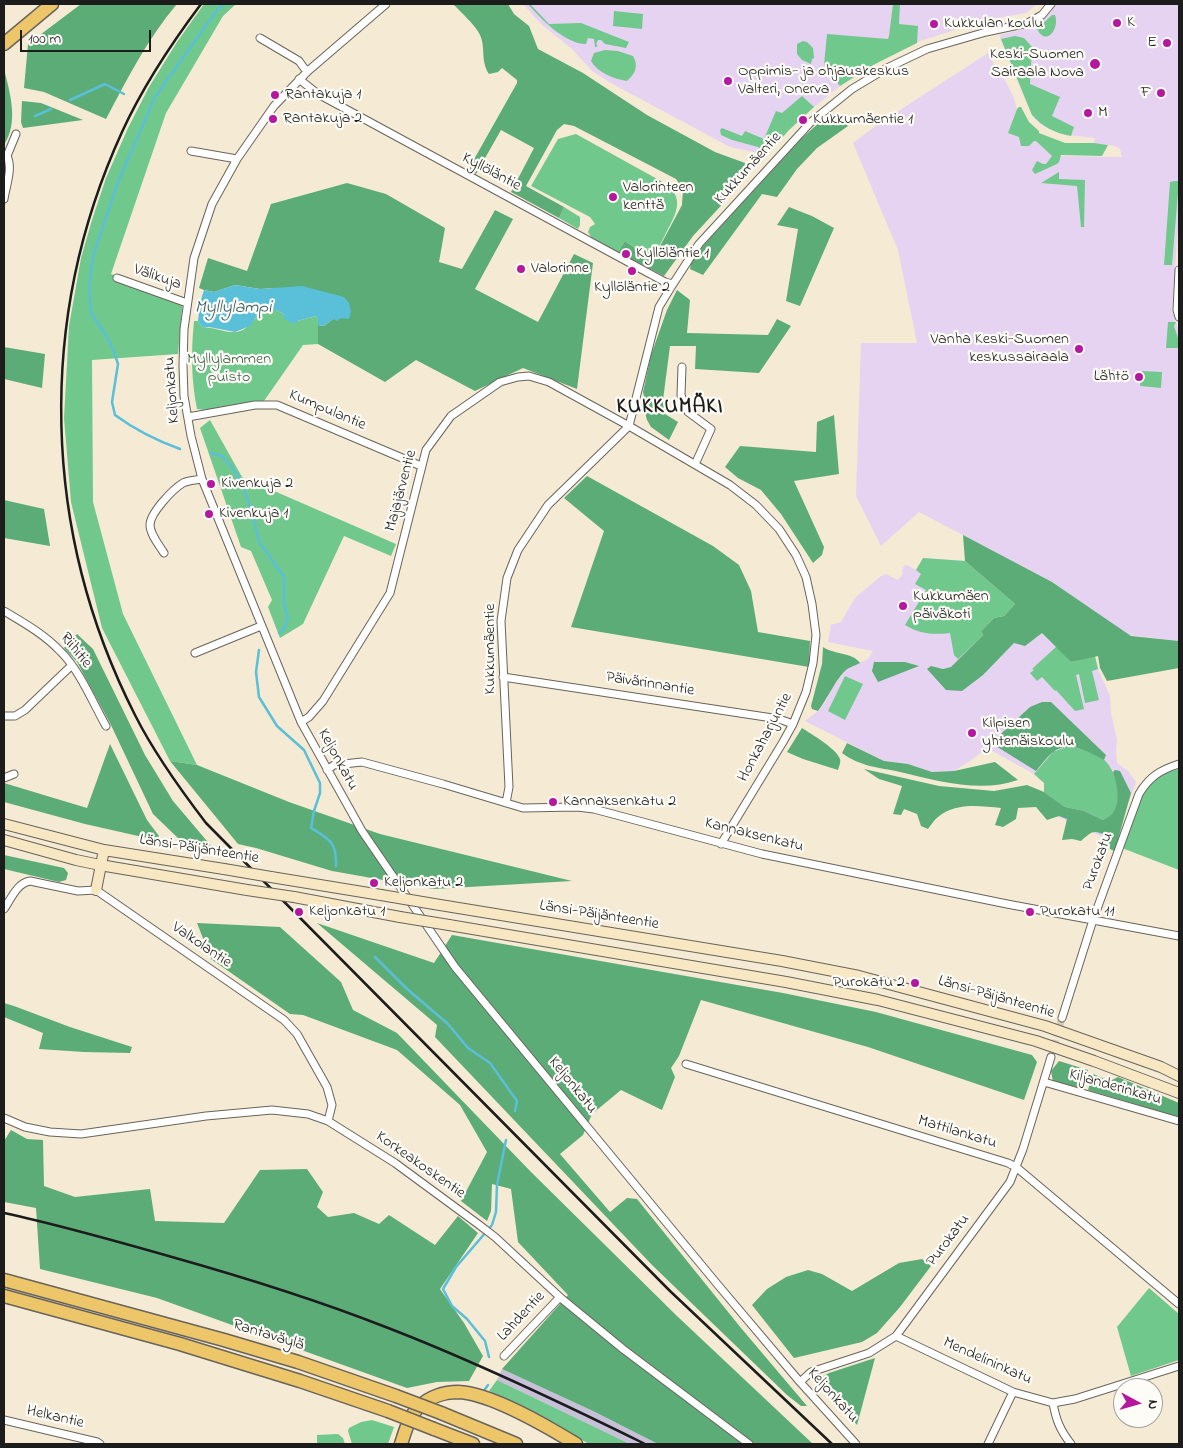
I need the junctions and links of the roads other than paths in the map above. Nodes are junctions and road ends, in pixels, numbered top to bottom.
1 (52, 4) edge
2 (386, 4) edge
3 (1051, 4) edge
4 (260, 38) dead end
5 (4, 44) edge
6 (308, 71) junction
7 (299, 79) junction
8 (16, 134) dead end
9 (190, 151) dead end
10 (5, 155) edge
11 (237, 159) junction
12 (4, 199) edge
13 (1179, 270) edge
14 (118, 278) dead end
15 (673, 284) junction
16 (187, 303) junction
17 (1179, 317) edge
18 (682, 367) dead end
19 (188, 417) junction
20 (629, 426) junction
21 (697, 460) dead end
22 (422, 466) junction
23 (202, 479) junction
24 (164, 553) dead end
25 (4, 611) edge
26 (261, 626) junction
27 (195, 653) dead end
28 (72, 664) junction
29 (503, 677) junction
30 (4, 716) edge
31 (301, 722) junction
32 (792, 724) junction
33 (106, 726) dead end
34 (1179, 764) edge
35 (327, 770) junction
36 (14, 774) dead end
37 (4, 778) edge
38 (506, 803) junction
39 (4, 824) edge
40 (4, 840) edge
41 (721, 844) junction
42 (104, 850) junction
43 (100, 865) junction
44 (96, 890) junction
45 (4, 909) edge
46 (1093, 920) junction
47 (1179, 936) edge
48 (1062, 1018) tunnel mouth
49 (1050, 1057) tunnel mouth
50 (686, 1064) dead end
51 (1179, 1076) edge
52 (1044, 1082) junction
53 (1179, 1093) edge
54 (4, 1118) edge
55 (328, 1121) junction
56 (1179, 1121) edge
57 (1016, 1167) junction
58 (4, 1280) edge
59 (4, 1296) edge
60 (560, 1297) junction
61 (1179, 1304) edge
62 (896, 1336) junction
63 (504, 1356) dead end
64 (1179, 1366) edge
65 (800, 1382) junction
66 (1013, 1392) junction
67 (1053, 1402) junction
68 (4, 1420) edge
69 (100, 1444) edge
70 (401, 1444) edge
71 (473, 1444) edge
72 (516, 1444) edge
73 (576, 1444) edge
74 (749, 1444) edge
75 (856, 1444) edge
76 (988, 1444) edge
77 (1070, 1444) edge

1 - 5 highway
2 - 6 street, Keljonkatu
3 - 15 street, Kukkumäentie
4 - 6 street
6 - 7 street, Keljonkatu
7 - 11 street, Keljonkatu
7 - 15 street, Kyllöläntie
8 - 10 street
9 - 11 street
10 - 12 street
11 - 16 street, Keljonkatu
13 - 17 street
14 - 16 street, Välikuja
15 - 20 street, Kukkumäentie
16 - 19 street, Keljonkatu
18 - 21 street
19 - 22 street, Kumpulantie
19 - 23 street, Keljonkatu
20 - 22 street, Majajärventie
20 - 29 street, Kukkumäentie
20 - 32 street, Honkaharjuntie
22 - 31 street, Majajärventie
23 - 24 street
23 - 26 street, Keljonkatu
25 - 28 street, Riihitie
26 - 27 street
26 - 31 street, Keljonkatu
28 - 30 street
28 - 33 street, Riihitie
29 - 32 street, Päivärinnantie
29 - 38 street, Kukkumäentie
31 - 35 street, Keljonkatu
32 - 41 street, Honkaharjuntie
34 - 46 street, Purokatu
35 - 38 street, Kannaksenkatu
35 - 65 street, Keljonkatu
36 - 37 street
38 - 41 street, Kannaksenkatu
39 - 42 main road, Länsi-Päijänteentie
40 - 43 main road, Länsi-Päijänteentie
41 - 46 street, Kannaksenkatu
42 - 43 main road
42 - 51 main road, Länsi-Päijänteentie, bridge
43 - 44 main road
43 - 53 main road, Länsi-Päijänteentie, bridge
44 - 45 street
44 - 55 street, Valkolantie
46 - 47 street, Kannaksenkatu
46 - 48 street, Purokatu
49 - 52 street, Purokatu
50 - 57 street, Mattilankatu
52 - 56 street, Kiljanderinkatu
52 - 57 street, Purokatu
54 - 55 street, Korkeakoskentie
55 - 60 street, Korkeakoskentie
57 - 61 street, Mattilankatu
57 - 62 street, Purokatu
58 - 72 highway, Rantaväylä, bridge
59 - 71 highway, Rantaväylä, bridge
60 - 63 street, Lahdentie
60 - 74 street, Korkeakoskentie
62 - 65 street, Purokatu
62 - 66 street, Mendelininkatu
64 - 67 street
65 - 75 street, Keljonkatu
66 - 67 street, Mendelininkatu
66 - 76 street
67 - 77 street
68 - 69 street, Helkantie
70 - 73 highway

